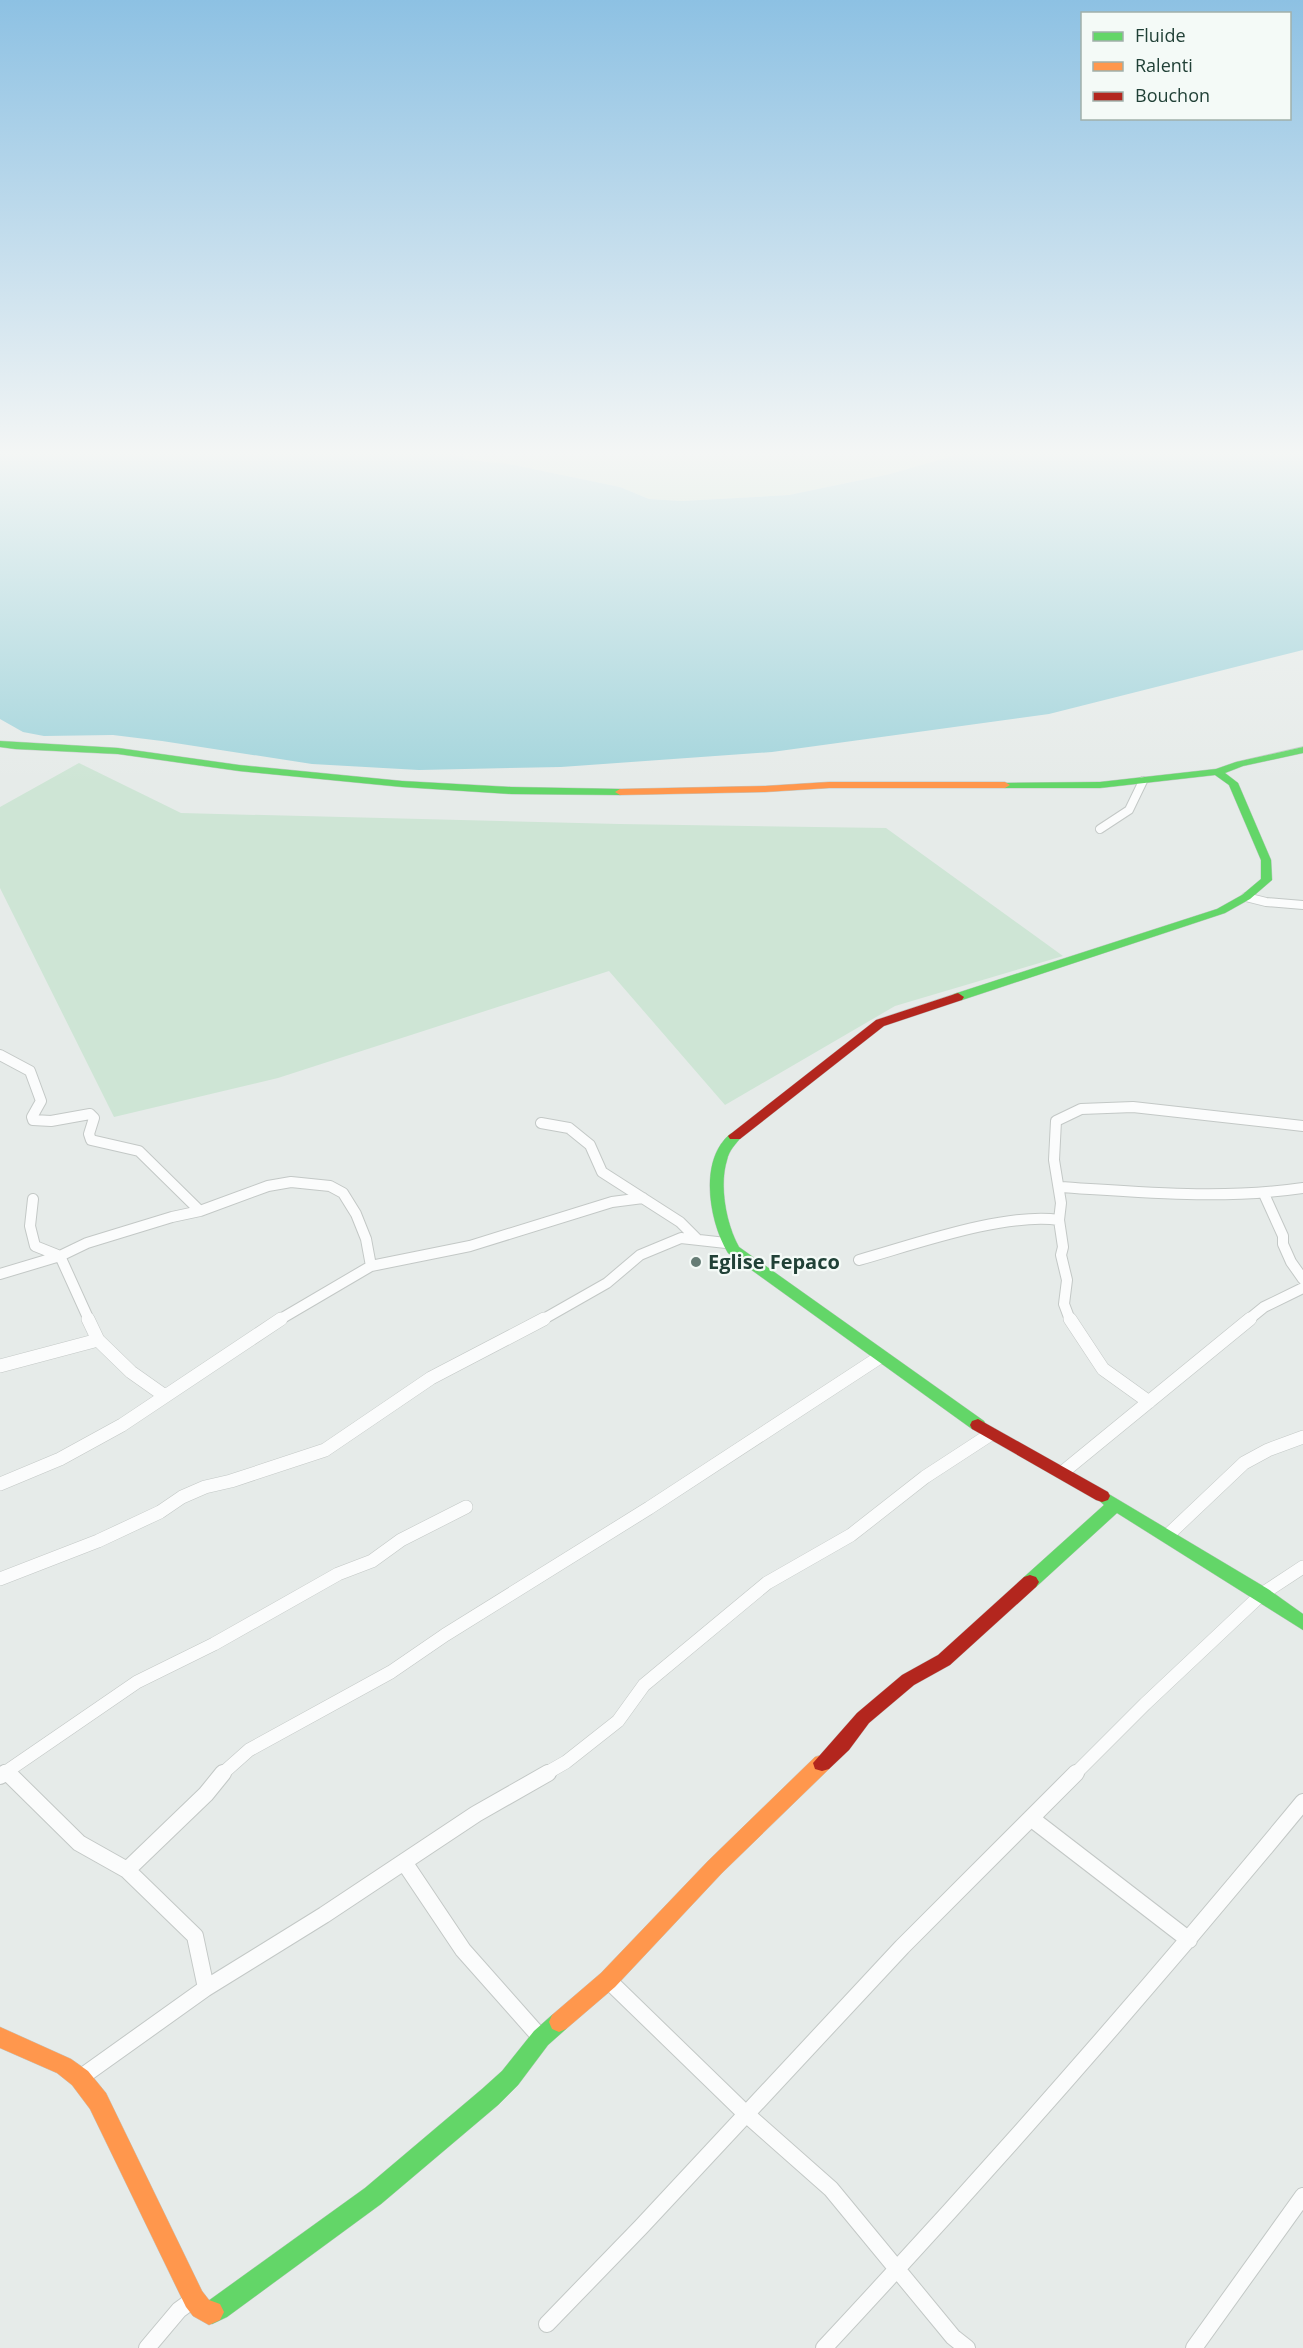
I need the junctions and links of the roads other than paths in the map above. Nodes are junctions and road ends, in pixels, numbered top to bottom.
1 (0, 744) edge
2 (1303, 750) edge
3 (1217, 772) junction
4 (1143, 781) junction
5 (1100, 830) dead end
6 (1246, 897) junction
7 (1303, 905) edge
8 (0, 1055) edge
9 (541, 1123) dead end
10 (1303, 1126) edge
11 (1059, 1187) junction
12 (1303, 1188) edge
13 (1264, 1194) junction
14 (643, 1198) junction
15 (33, 1199) dead end
16 (200, 1211) junction
17 (1059, 1220) junction
18 (697, 1239) junction
19 (726, 1243) junction
20 (60, 1256) junction
21 (859, 1260) dead end
22 (370, 1266) junction
23 (0, 1274) edge
24 (1303, 1280) edge
25 (1303, 1288) edge
26 (98, 1340) junction
27 (880, 1358) junction
28 (0, 1366) edge
29 (165, 1396) junction
30 (1149, 1402) junction
31 (991, 1434) junction
32 (1303, 1437) edge
33 (1063, 1472) junction
34 (0, 1484) edge
35 (1115, 1505) junction
36 (466, 1507) dead end
37 (1168, 1535) junction
38 (1303, 1567) edge
39 (0, 1579) edge
40 (1262, 1594) junction
41 (1303, 1623) edge
42 (3, 1774) edge
43 (1303, 1802) edge
44 (1032, 1819) junction
45 (404, 1862) junction
46 (127, 1870) junction
47 (1189, 1940) junction
48 (608, 1980) junction
49 (206, 1988) junction
50 (0, 2037) edge
51 (541, 2038) junction
52 (80, 2078) junction
53 (745, 2113) junction
54 (1303, 2196) edge
55 (898, 2269) junction
56 (194, 2299) junction
57 (547, 2324) dead end
58 (147, 2348) edge
59 (824, 2348) edge
60 (967, 2348) edge
61 (1194, 2348) edge

1 - 4 street
2 - 3 street
3 - 4 street
3 - 6 street
4 - 5 street
6 - 7 street
6 - 19 street
8 - 16 street
9 - 14 street
10 - 11 street
11 - 13 street
11 - 17 street
12 - 13 street
13 - 24 street
14 - 18 street
14 - 22 street
15 - 20 street
16 - 20 street
16 - 22 street
17 - 21 street
17 - 30 street
18 - 19 street
18 - 39 street
19 - 27 street
20 - 23 street
20 - 26 street
22 - 29 street
25 - 30 street
26 - 28 street
26 - 29 street
27 - 31 street
27 - 46 street
29 - 34 street
30 - 33 street
31 - 33 street
31 - 45 street
32 - 37 street
33 - 35 street
35 - 37 street
35 - 48 street
36 - 42 street
37 - 40 street
38 - 40 street
40 - 41 street
40 - 44 street
42 - 46 street
43 - 47 street
44 - 47 street
44 - 53 street
45 - 49 street
45 - 51 street
46 - 49 street
47 - 55 street
48 - 51 street
48 - 53 street
49 - 52 street
50 - 52 street
51 - 56 street
52 - 56 street
53 - 55 street
53 - 57 street
54 - 61 street
55 - 59 street
55 - 60 street
56 - 58 street

